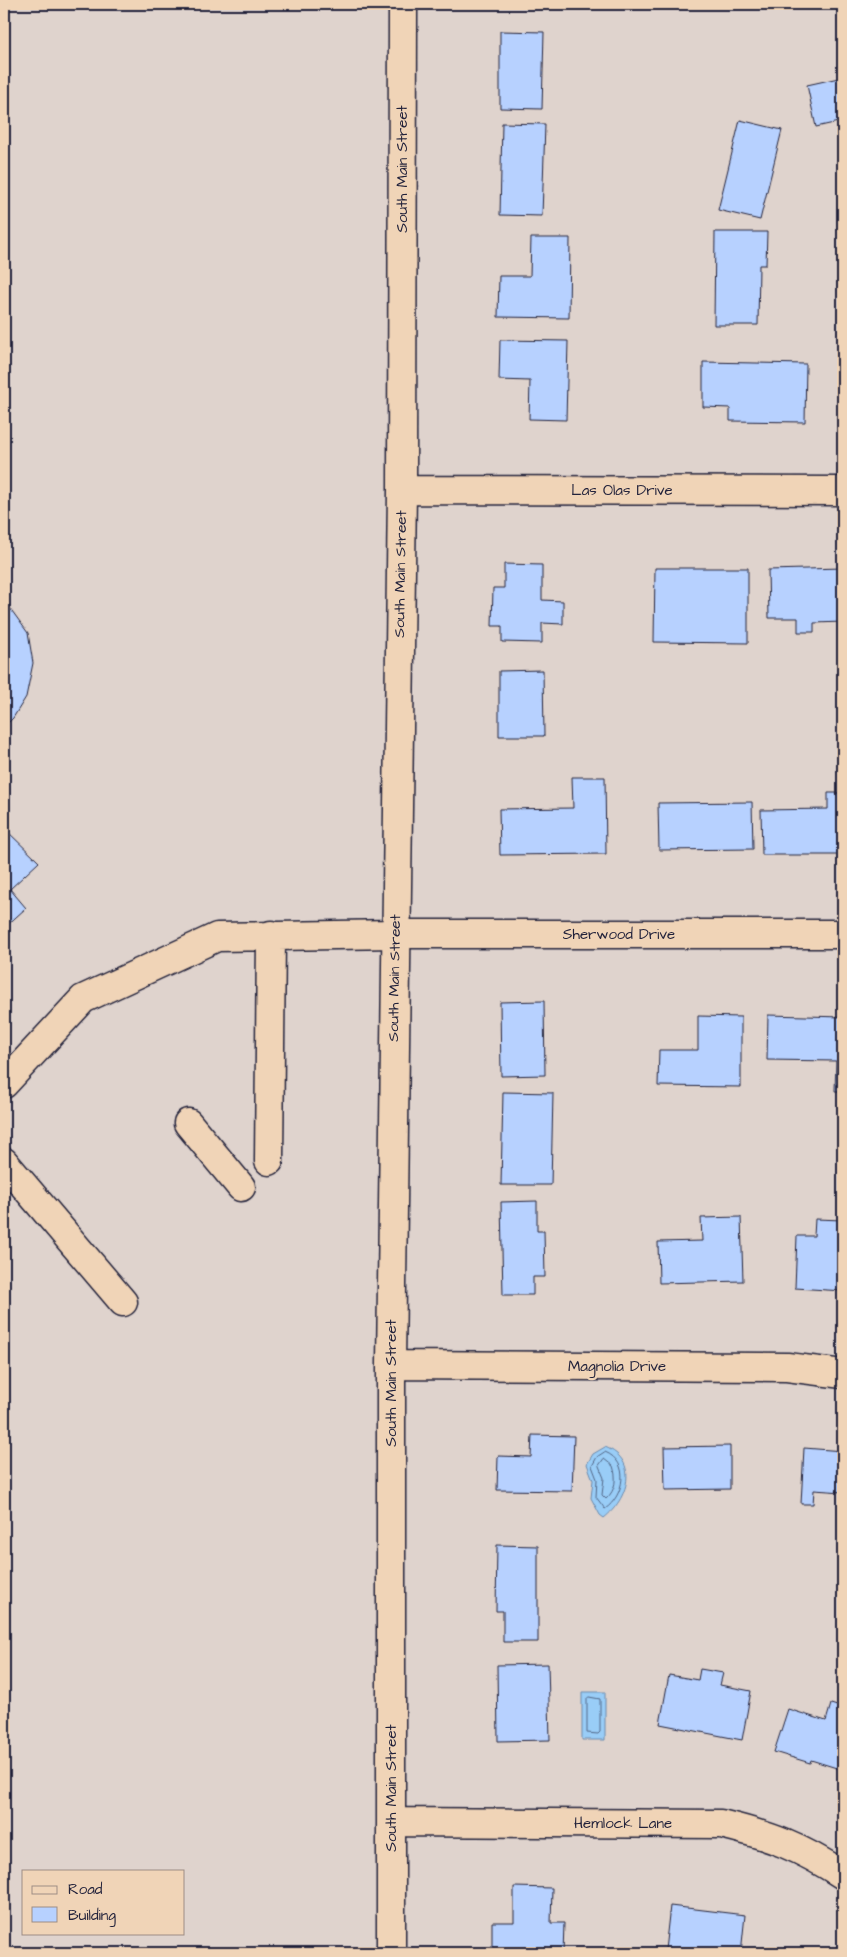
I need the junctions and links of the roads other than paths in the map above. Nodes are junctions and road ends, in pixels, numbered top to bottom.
1 (403, 4) edge
2 (402, 490) junction
3 (843, 491) edge
4 (395, 934) junction
5 (843, 934) edge
6 (271, 935) junction
7 (4, 1084) edge
8 (188, 1123) dead end
9 (269, 1161) dead end
10 (4, 1162) edge
11 (242, 1187) dead end
12 (123, 1302) dead end
13 (391, 1365) junction
14 (843, 1374) edge
15 (391, 1822) junction
16 (843, 1875) edge
17 (390, 1953) edge

1 - 2 street, South Main Street
2 - 3 street, Las Olas Drive
2 - 4 street, South Main Street
4 - 5 street, Sherwood Drive
4 - 6 street, Sherwood Drive
4 - 13 street, South Main Street
6 - 7 street, Sherwood Drive
6 - 9 street
8 - 11 street
10 - 12 street
13 - 14 street, Magnolia Drive
13 - 15 street, South Main Street
15 - 16 street, Hemlock Lane
15 - 17 street, South Main Street

